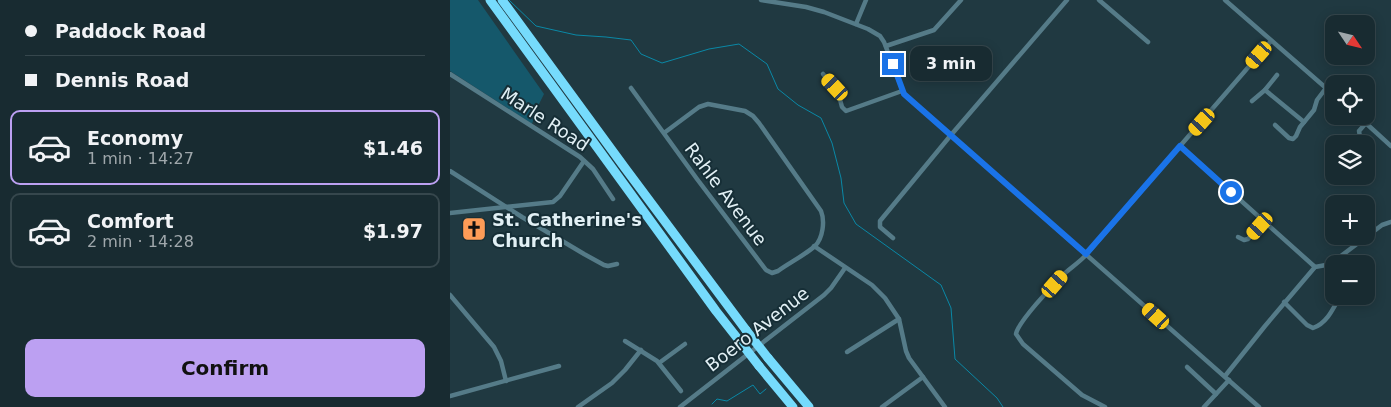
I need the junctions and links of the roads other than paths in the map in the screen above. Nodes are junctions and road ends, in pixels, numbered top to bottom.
1 (490, 0) edge
2 (502, 0) edge
3 (761, 0) edge
4 (866, 0) edge
5 (961, 0) edge
6 (1067, 0) edge
7 (1099, 0) edge
8 (1225, 0) edge
9 (856, 24) junction
10 (1271, 41) junction
11 (1148, 42) dead end
12 (886, 46) junction
13 (450, 74) edge
14 (823, 74) dead end
15 (1277, 75) dead end
16 (1325, 87) edge
17 (631, 88) dead end
18 (1325, 89) edge
19 (1265, 90) junction
20 (902, 91) junction
21 (1252, 100) dead end
22 (1304, 122) junction
23 (1275, 125) dead end
24 (1368, 125) edge
25 (664, 133) junction
26 (951, 135) junction
27 (1180, 146) junction
28 (1391, 146) edge
29 (584, 161) junction
30 (450, 172) edge
31 (613, 199) dead end
32 (524, 205) junction
33 (506, 207) junction
34 (450, 213) edge
35 (522, 218) junction
36 (1391, 221) edge
37 (1264, 222) junction
38 (1238, 237) dead end
39 (893, 238) dead end
40 (814, 246) junction
41 (1086, 254) junction
42 (617, 264) dead end
43 (1315, 267) junction
44 (845, 268) junction
45 (450, 295) edge
46 (1284, 302) junction
47 (1336, 305) edge
48 (899, 319) junction
49 (625, 341) dead end
50 (686, 344) dead end
51 (641, 350) junction
52 (847, 352) dead end
53 (659, 363) junction
54 (558, 366) dead end
55 (1187, 367) dead end
56 (923, 377) junction
57 (1227, 378) junction
58 (506, 381) junction
59 (681, 391) dead end
60 (1216, 394) junction
61 (450, 396) edge
62 (578, 407) edge
63 (680, 407) edge
64 (794, 407) edge
65 (809, 407) edge
66 (882, 407) edge
67 (946, 407) edge
68 (1105, 407) edge
69 (1204, 407) edge
70 (1259, 407) edge

1 - 64 highway, bridge
2 - 65 highway, bridge
3 - 9 street
4 - 9 street
5 - 12 street
6 - 26 street
7 - 11 street
8 - 10 street
9 - 12 street
10 - 16 street
10 - 27 street
12 - 20 street
13 - 29 street, Marle Road
14 - 20 street
15 - 19 street
17 - 25 street, Rahle Avenue
18 - 22 street
19 - 21 street
19 - 22 street
20 - 26 street
22 - 23 street
24 - 28 street
25 - 40 street, Rahle Avenue
25 - 40 street
26 - 39 street
26 - 41 street
27 - 37 street
27 - 41 street
29 - 31 street, Marle Road
29 - 32 street
30 - 33 street
32 - 33 street
32 - 35 street
33 - 34 street
33 - 35 street
35 - 42 street
36 - 43 street
37 - 38 street
37 - 43 street
40 - 44 street
41 - 57 street
41 - 68 street
43 - 46 street
44 - 48 street
44 - 63 street, Boero Avenue
45 - 58 street
46 - 47 street
46 - 57 street
48 - 52 street
48 - 56 street
49 - 51 street
50 - 53 street
51 - 53 street
51 - 62 street
53 - 59 street
54 - 58 street
55 - 60 street
56 - 66 street
56 - 67 street
57 - 60 street
57 - 70 street
58 - 61 street
60 - 69 street

